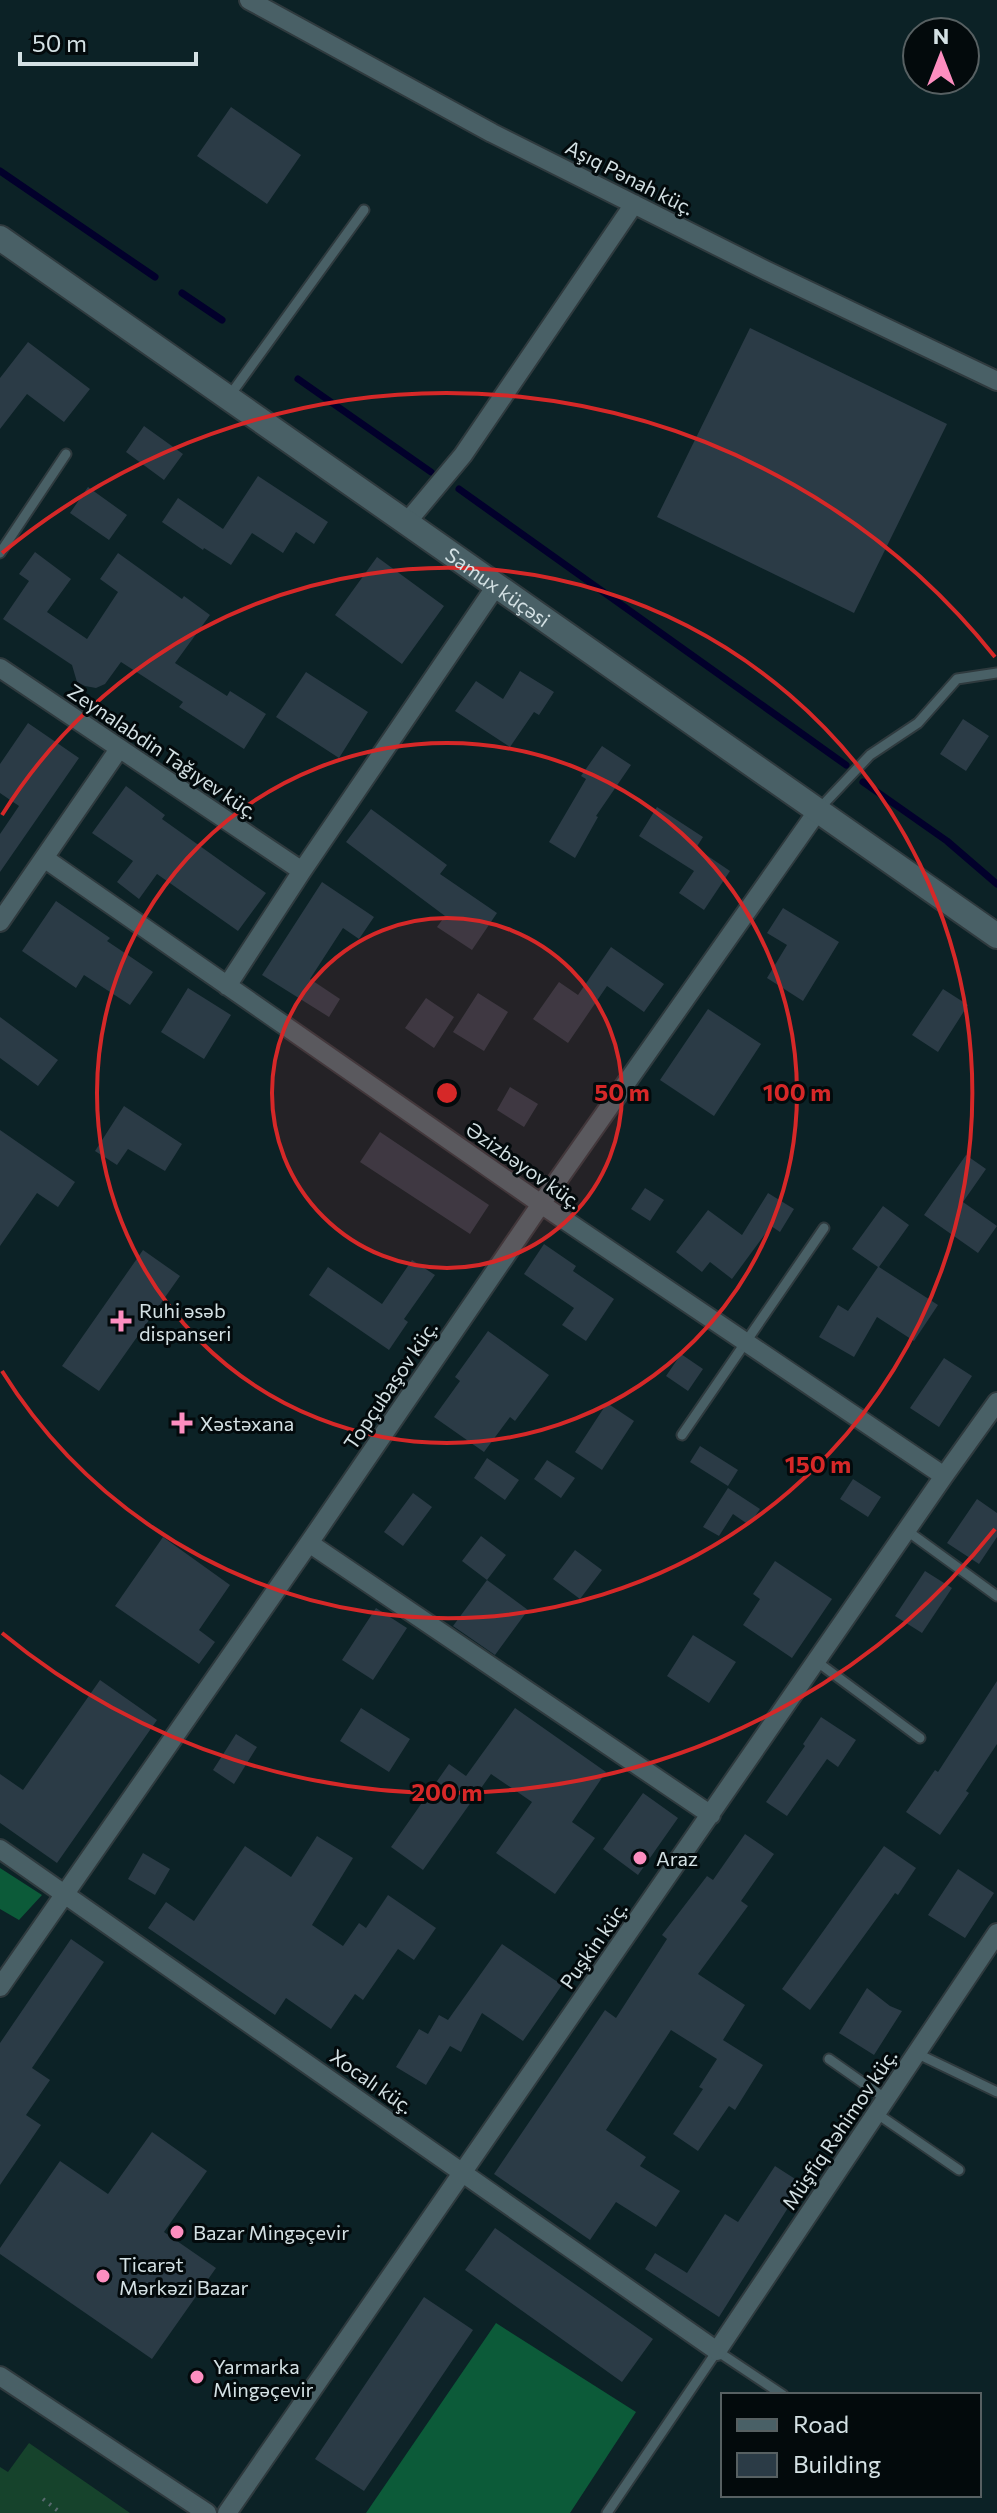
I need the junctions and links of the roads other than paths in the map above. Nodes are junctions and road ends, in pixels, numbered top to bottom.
1 (249, 0) edge
2 (634, 204) junction
3 (364, 210) dead end
4 (0, 238) edge
5 (997, 381) edge
6 (228, 398) junction
7 (66, 454) dead end
8 (407, 522) junction
9 (0, 553) edge
10 (496, 586) junction
11 (0, 668) edge
12 (997, 673) edge
13 (119, 749) junction
14 (819, 809) junction
15 (44, 858) junction
16 (302, 871) junction
17 (0, 922) edge
18 (997, 936) edge
19 (227, 986) junction
20 (541, 1204) junction
21 (824, 1228) dead end
22 (744, 1342) junction
23 (997, 1402) edge
24 (682, 1435) dead end
25 (944, 1476) junction
26 (906, 1530) junction
27 (309, 1543) junction
28 (997, 1596) edge
29 (816, 1661) junction
30 (920, 1738) dead end
31 (711, 1815) junction
32 (0, 1849) edge
33 (66, 1894) junction
34 (997, 1933) edge
35 (0, 1987) edge
36 (916, 2053) junction
37 (829, 2059) dead end
38 (997, 2092) edge
39 (881, 2106) junction
40 (959, 2170) dead end
41 (462, 2171) junction
42 (717, 2351) junction
43 (0, 2376) edge
44 (780, 2393) edge
45 (207, 2513) edge
46 (227, 2513) edge
47 (607, 2513) edge

1 - 2 street, Aşıq Pənah küç.
2 - 5 street, Aşıq Pənah küç.
2 - 8 street
3 - 6 lane
4 - 6 main road, Samux küçəsi
6 - 8 main road, Samux küçəsi
7 - 9 lane
8 - 10 main road, Samux küçəsi
10 - 14 main road, Samux küçəsi
10 - 16 street
11 - 13 street, Zeynalabdin Tağıyev küç.
12 - 14 lane
13 - 15 street
13 - 16 street, Zeynalabdin Tağıyev küç.
14 - 18 main road, Samux küçəsi
14 - 20 street, Topçubaşov küç.
15 - 17 street
15 - 19 street, Əzizbəyov küç.
16 - 19 street
19 - 20 street, Əzizbəyov küç.
20 - 22 street, Əzizbəyov küç.
20 - 27 street, Topçubaşov küç.
21 - 22 lane
22 - 24 lane
22 - 25 street, Əzizbəyov küç.
23 - 25 street, Puşkin küç.
25 - 26 street, Puşkin küç.
26 - 28 lane
26 - 29 street, Puşkin küç.
27 - 31 street
27 - 33 street, Topçubaşov küç.
29 - 30 lane
29 - 31 street, Puşkin küç.
31 - 41 street, Puşkin küç.
32 - 33 street, Xocalı küç.
33 - 35 street, Topçubaşov küç.
33 - 41 street, Xocalı küç.
34 - 36 street, Müşfiq Rəhimov küç.
36 - 38 lane
36 - 39 street, Müşfiq Rəhimov küç.
37 - 39 lane
39 - 40 lane
39 - 42 street, Müşfiq Rəhimov küç.
41 - 42 street, Xocalı küç.
41 - 46 street, Puşkin küç.
42 - 44 lane
42 - 47 lane
43 - 45 street

